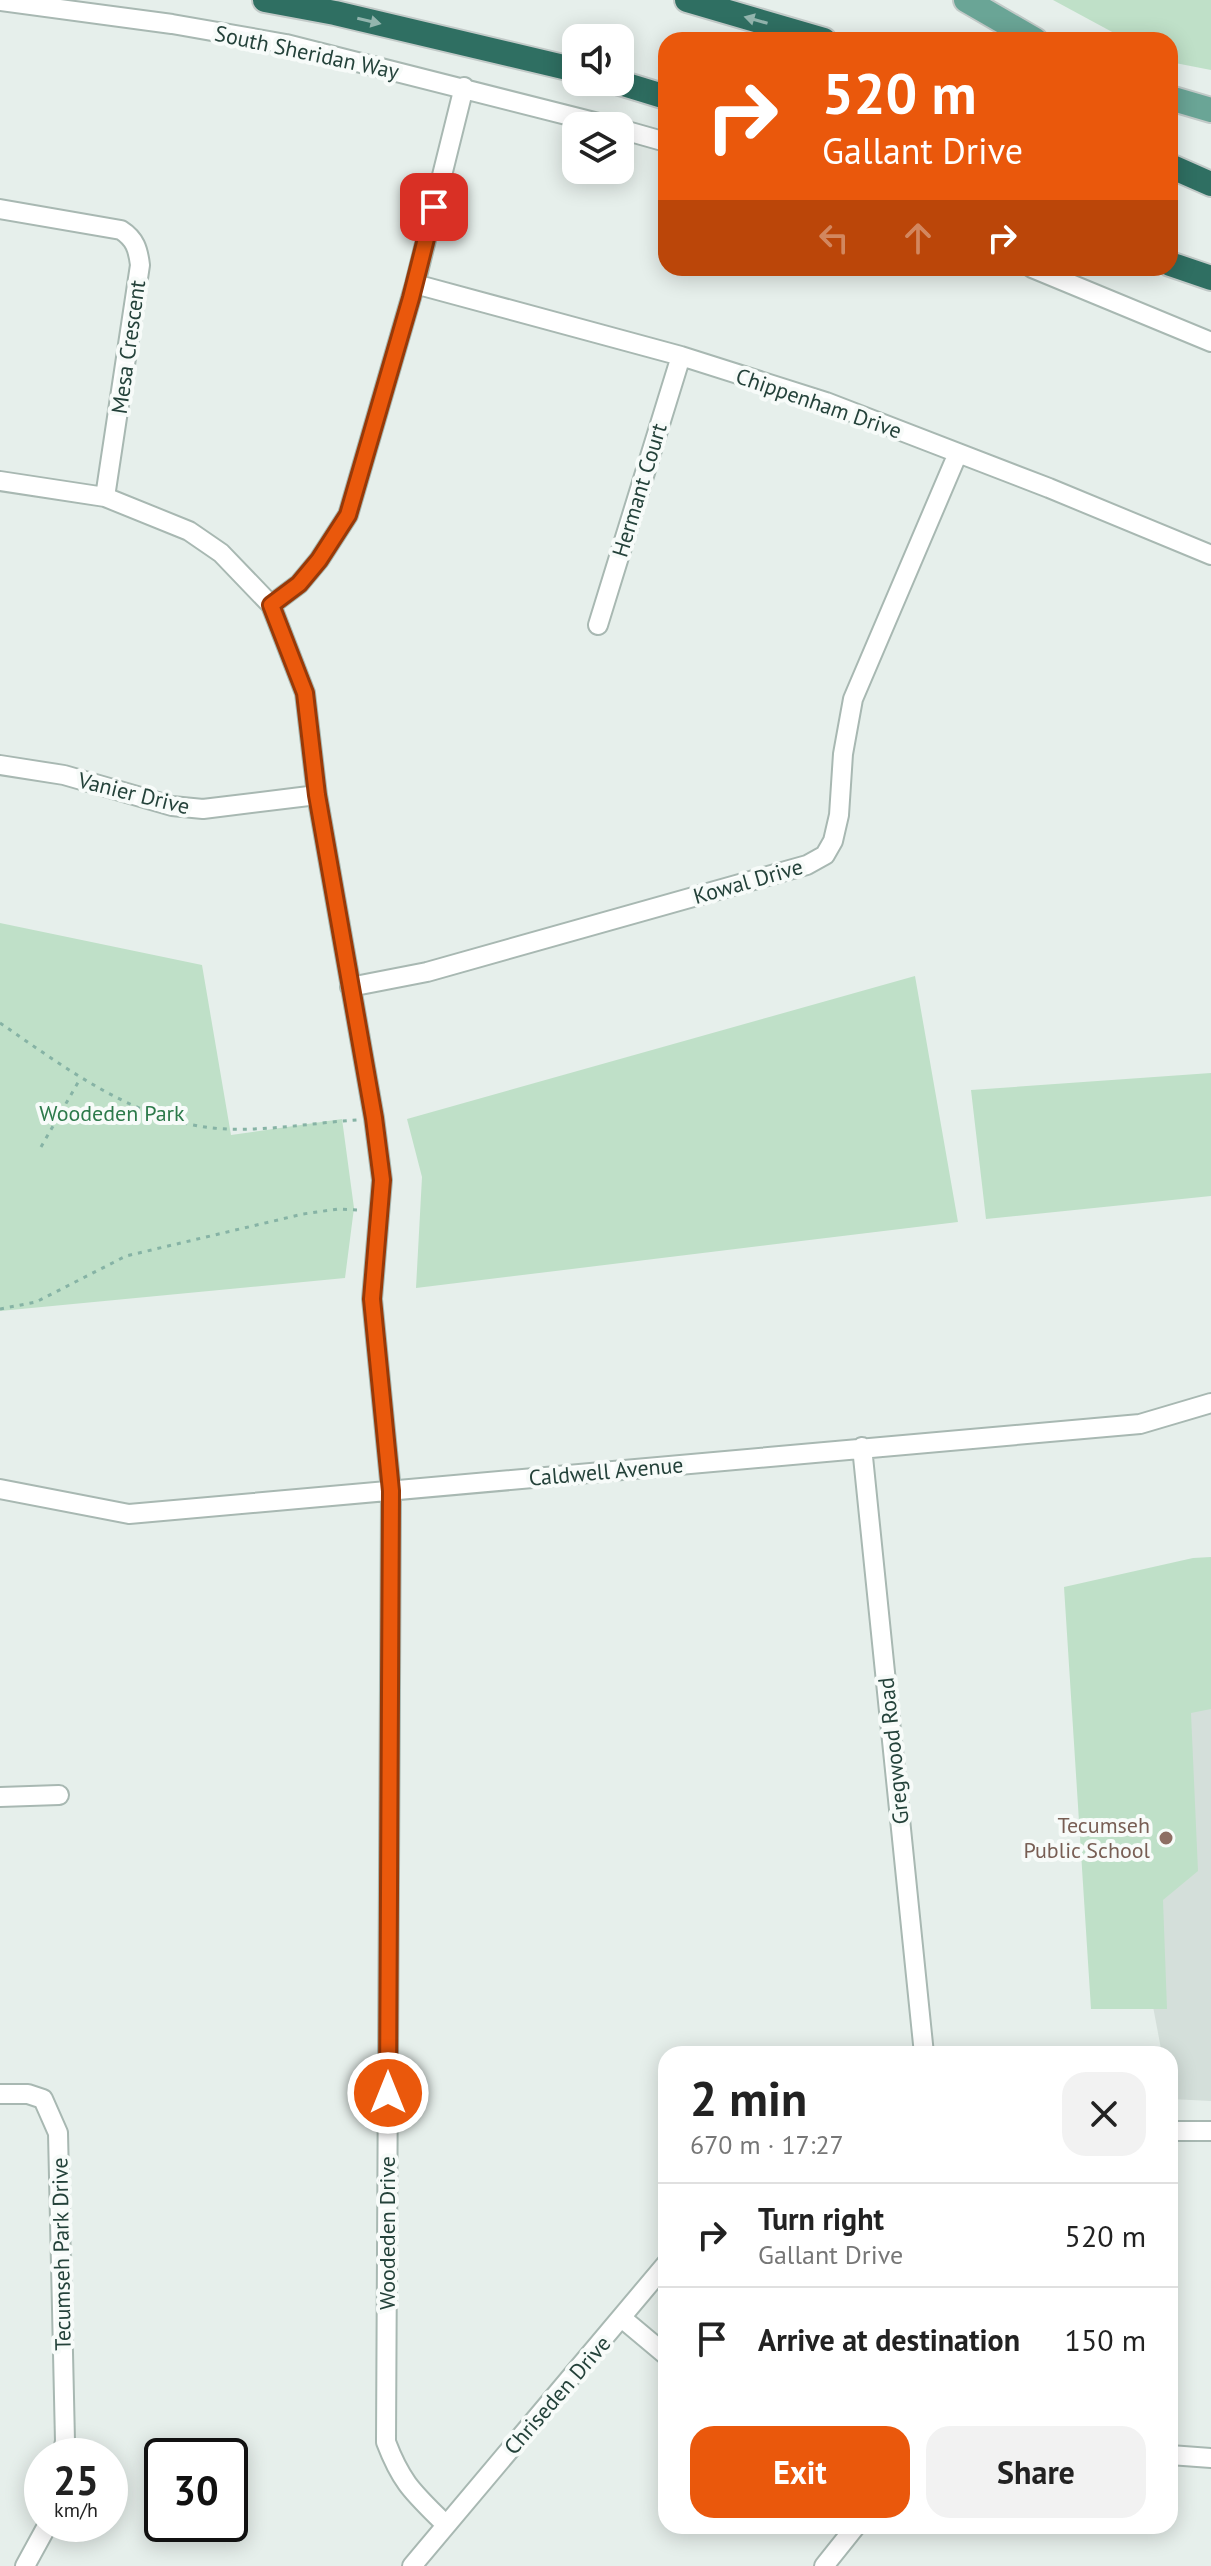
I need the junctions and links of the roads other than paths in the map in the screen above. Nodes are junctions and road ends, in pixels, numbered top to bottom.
1 (265, 0) edge
2 (687, 0) edge
3 (966, 0) edge
4 (0, 1) edge
5 (797, 32) edge
6 (1021, 32) edge
7 (562, 67) edge
8 (464, 87) junction
9 (634, 87) edge
10 (658, 95) edge
11 (1178, 100) edge
12 (1211, 110) edge
13 (562, 113) edge
14 (634, 133) edge
15 (658, 140) edge
16 (1178, 170) edge
17 (1211, 184) edge
18 (0, 209) edge
19 (1178, 267) edge
20 (1051, 276) edge
21 (1211, 278) edge
22 (415, 284) junction
23 (1211, 342) edge
24 (681, 356) junction
25 (958, 453) junction
26 (0, 481) edge
27 (105, 497) junction
28 (1211, 555) edge
29 (271, 605) junction
30 (598, 625) dead end
31 (0, 765) edge
32 (317, 795) junction
33 (350, 987) junction
34 (1211, 1403) edge
35 (862, 1447) junction
36 (0, 1489) edge
37 (391, 1491) junction
38 (59, 1795) dead end
39 (0, 1797) edge
40 (923, 2046) edge
41 (0, 2094) edge
42 (1178, 2131) edge
43 (1211, 2131) edge
44 (658, 2274) edge
45 (623, 2319) junction
46 (658, 2348) edge
47 (65, 2438) edge
48 (1178, 2456) edge
49 (1211, 2458) edge
50 (445, 2524) junction
51 (850, 2534) edge
52 (38, 2542) edge
53 (25, 2566) edge
54 (412, 2566) edge
55 (824, 2566) edge

1 -> 7 highway
5 -> 2 highway
3 - 6 main road
4 - 8 street, South Sheridan Way
8 - 13 street, South Sheridan Way
8 - 22 street
9 - 10 highway
11 - 12 main road
14 - 15 street
16 - 17 highway
18 - 27 street, Mesa Crescent
19 - 21 highway
20 - 23 street
22 - 24 street, Chippenham Drive
22 - 29 street
24 - 25 street, Chippenham Drive
24 - 30 street, Hermant Court
25 - 28 street, Chippenham Drive
25 - 33 street, Kowal Drive
26 - 27 street, Woodeden Drive
27 - 29 street, Woodeden Drive
29 - 32 street, Woodeden Drive
31 - 32 street, Vanier Drive
32 - 33 street, Woodeden Drive
33 - 37 street, Woodeden Drive
34 - 35 street, Caldwell Avenue
35 - 37 street, Caldwell Avenue
35 - 40 street, Gregwood Road
36 - 37 street, Caldwell Avenue
37 - 50 street, Woodeden Drive
38 - 39 street
41 - 47 street, Tecumseh Park Drive
42 - 43 street
44 - 45 street, Chriseden Drive
45 - 46 street
45 - 50 street, Chriseden Drive
48 - 49 street
50 - 54 street
51 - 55 street
52 - 53 street

